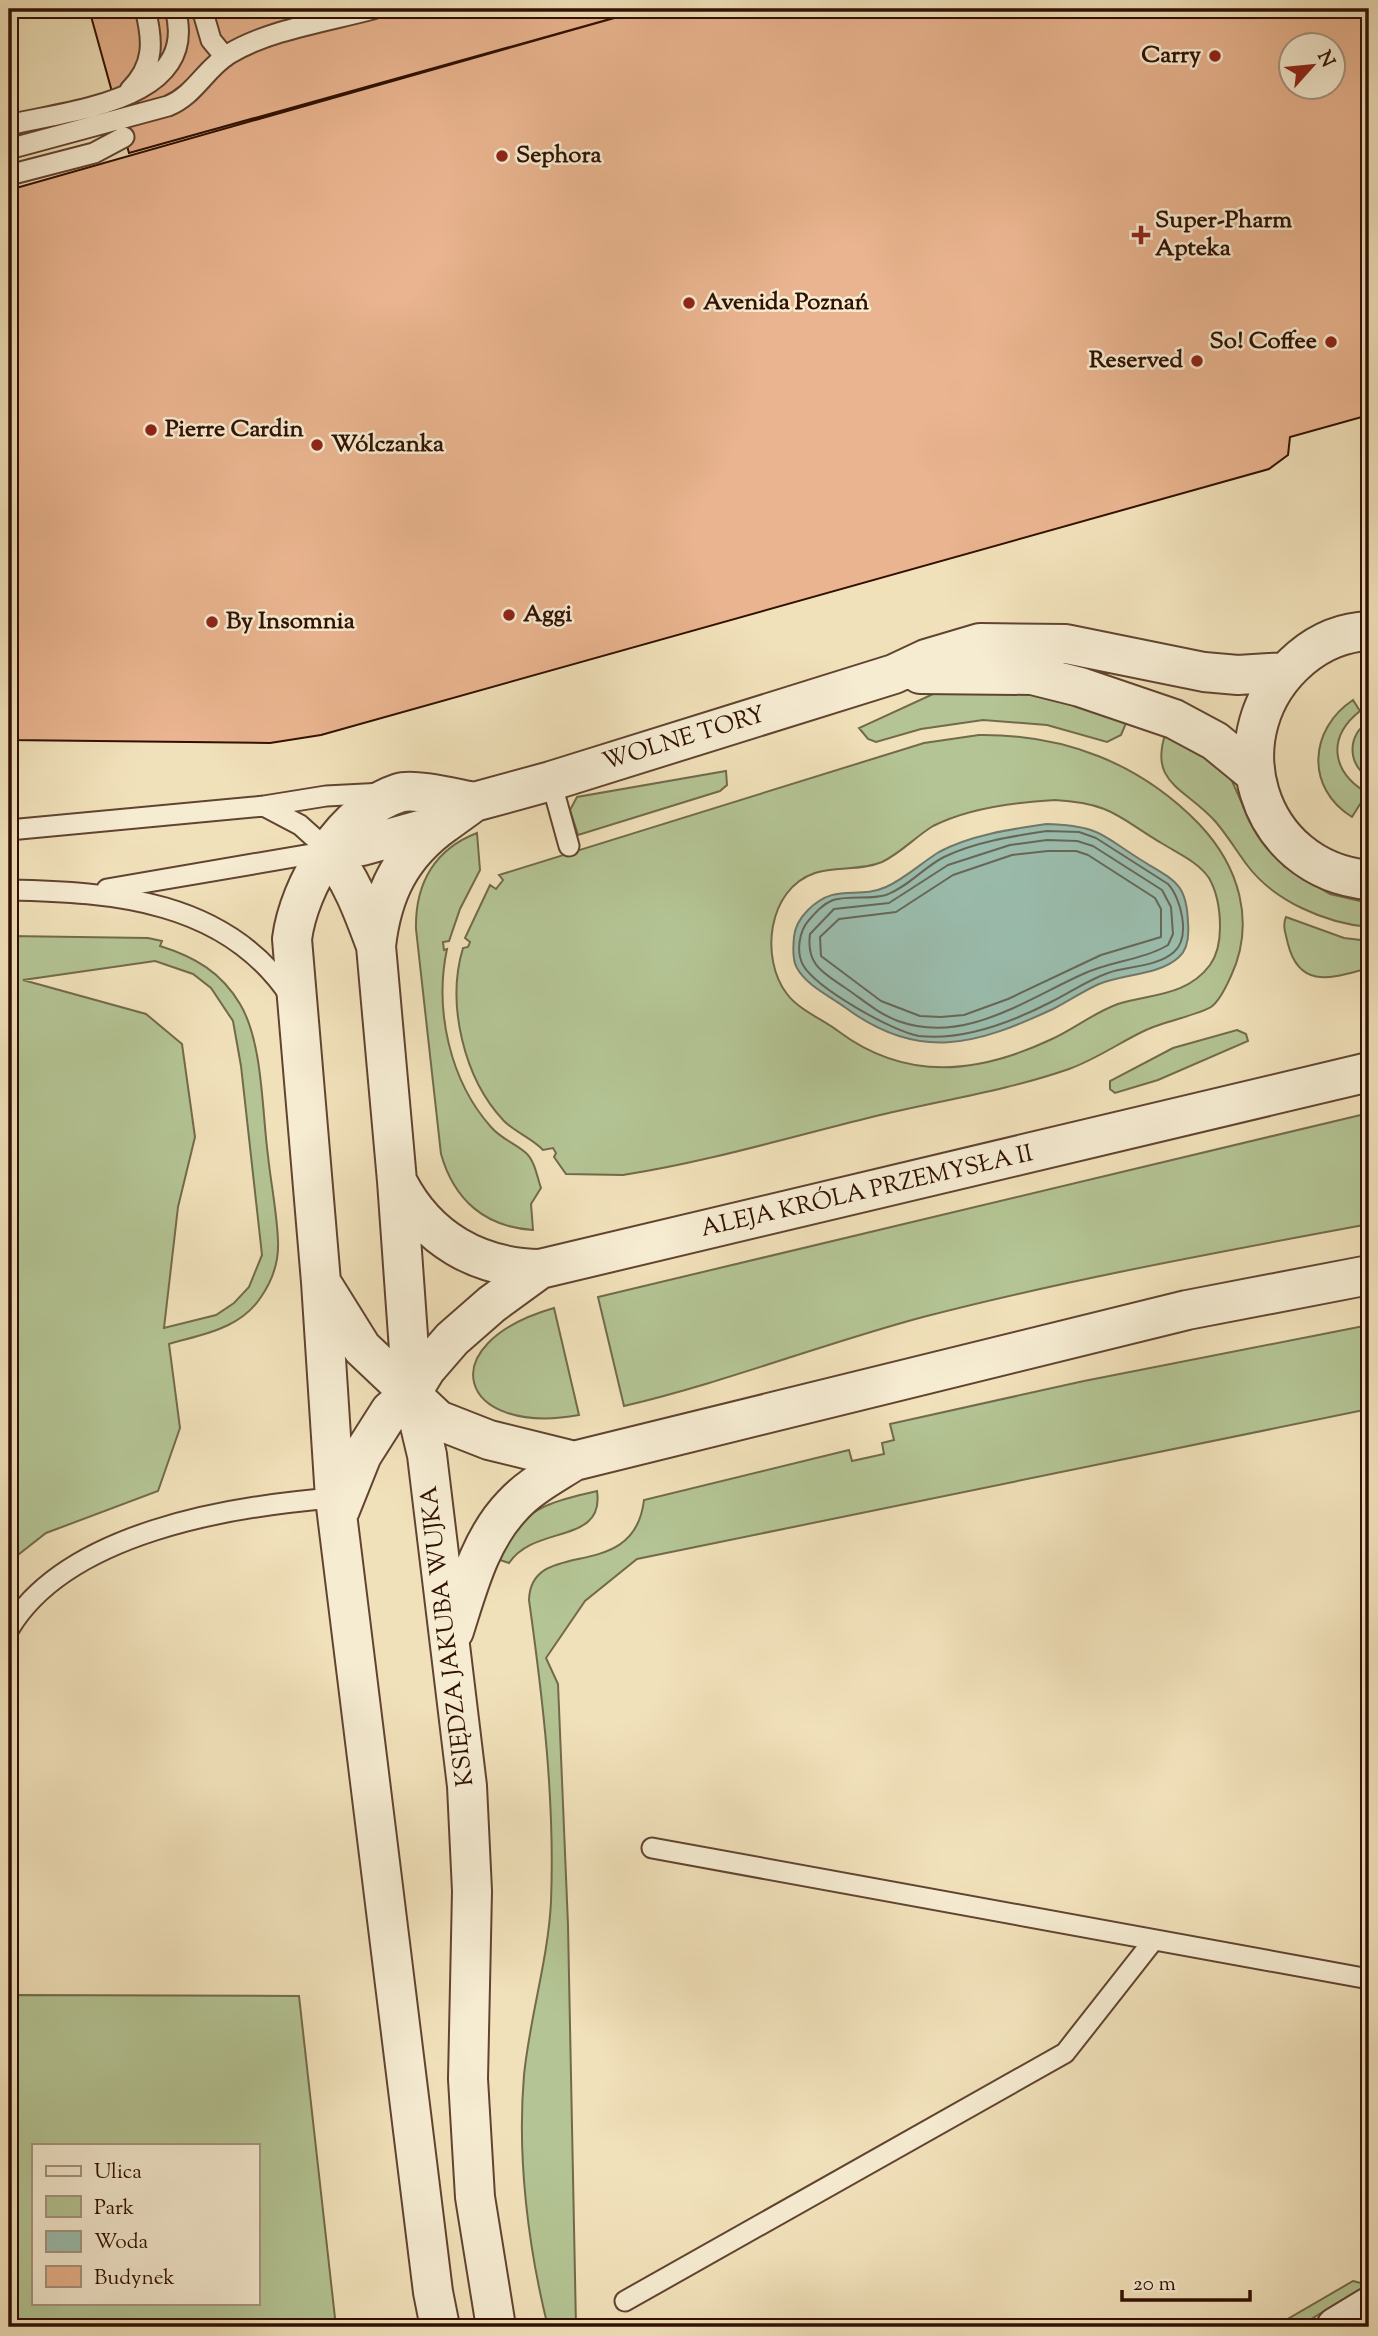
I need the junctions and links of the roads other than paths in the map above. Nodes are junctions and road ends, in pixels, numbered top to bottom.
1 (145, 9) edge
2 (175, 9) edge
3 (202, 9) edge
4 (373, 9) edge
5 (225, 57) junction
6 (113, 97) junction
7 (9, 119) edge
8 (9, 125) edge
9 (122, 128) junction
10 (9, 149) edge
11 (9, 175) edge
12 (1369, 631) edge
13 (1284, 672) junction
14 (894, 674) junction
15 (1254, 773) junction
16 (551, 781) junction
17 (402, 792) junction
18 (264, 806) junction
19 (459, 812) junction
20 (9, 830) edge
21 (569, 846) dead end
22 (329, 851) junction
23 (1369, 880) edge
24 (9, 890) edge
25 (89, 892) junction
26 (376, 946) junction
27 (301, 1030) junction
28 (1369, 1072) edge
29 (397, 1181) junction
30 (540, 1269) junction
31 (1369, 1275) edge
32 (321, 1282) junction
33 (412, 1392) junction
34 (574, 1461) junction
35 (337, 1512) junction
36 (9, 1629) edge
37 (451, 1643) junction
38 (652, 1848) dead end
39 (1153, 1941) junction
40 (1369, 1979) edge
41 (625, 2301) dead end
42 (1369, 2307) edge
43 (440, 2327) edge
44 (496, 2327) edge
45 (1336, 2327) edge

1 - 6 lane
2 - 6 lane
3 - 5 lane
4 - 5 lane
5 - 9 lane
6 - 7 lane
6 - 8 lane
9 - 10 lane
9 - 11 lane
12 - 13 street
13 - 14 street, WOLNE TORY
13 - 15 street
14 - 15 street, WOLNE TORY
14 - 16 street, WOLNE TORY
15 - 23 street
16 - 19 street, WOLNE TORY
16 - 21 lane
17 - 18 lane, WOLNE TORY
17 - 19 street, WOLNE TORY
17 - 22 street
18 - 20 lane, WOLNE TORY
18 - 22 lane
19 - 22 street, WOLNE TORY
19 - 26 street
22 - 25 lane
22 - 26 street
22 - 27 street
24 - 25 lane
25 - 27 lane
26 - 29 street, KSIĘDZA JAKUBA WUJKA
27 - 32 street
28 - 30 street, ALEJA KRÓLA PRZEMYSŁA II
29 - 30 street
29 - 33 street, KSIĘDZA JAKUBA WUJKA
30 - 33 street, ALEJA KRÓLA PRZEMYSŁA II
31 - 34 street
32 - 33 street
32 - 35 street
33 - 34 street
33 - 35 street, ALEJA KRÓLA PRZEMYSŁA II
33 - 37 street, KSIĘDZA JAKUBA WUJKA
34 - 37 street
35 - 36 lane
35 - 43 street
37 - 44 street, KSIĘDZA JAKUBA WUJKA
38 - 39 lane
39 - 40 lane
39 - 41 lane
42 - 45 street

